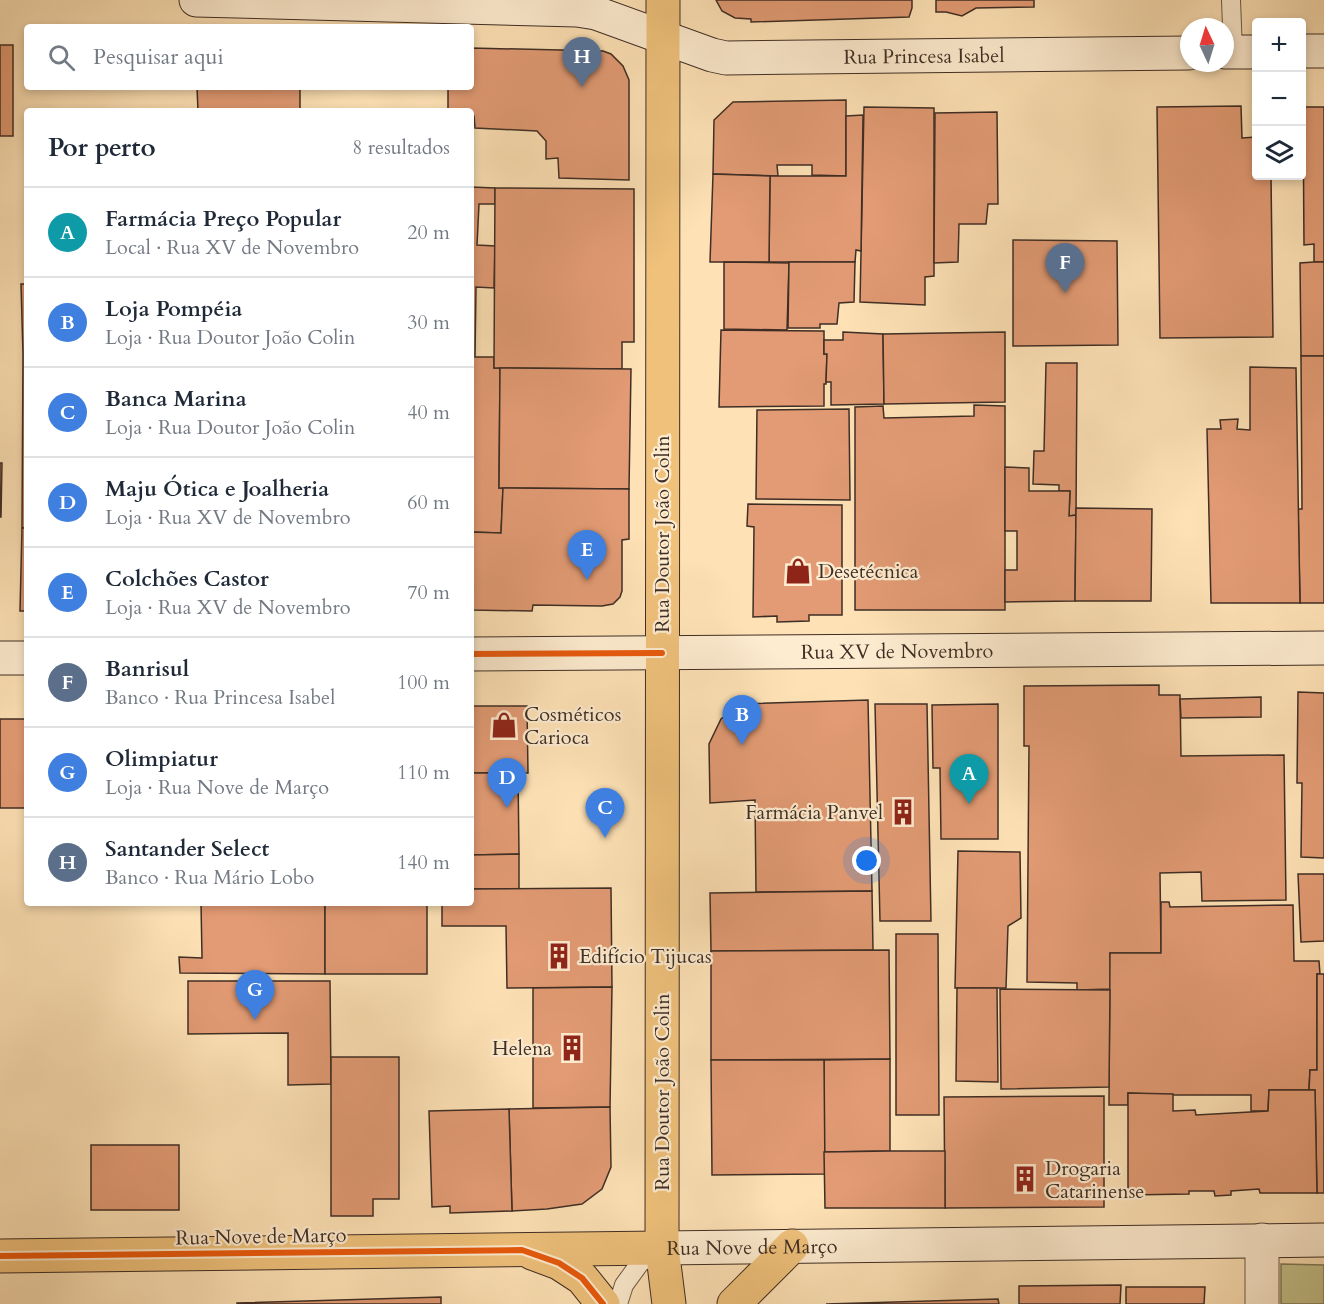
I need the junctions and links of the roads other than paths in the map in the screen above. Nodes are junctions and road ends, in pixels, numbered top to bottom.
1 (196, 0) edge
2 (663, 0) edge
3 (1231, 0) edge
4 (663, 37) junction
5 (1306, 51) edge
6 (1324, 51) edge
7 (1238, 52) edge
8 (1180, 53) edge
9 (1324, 648) edge
10 (662, 653) junction
11 (474, 654) edge
12 (0, 658) edge
13 (24, 658) edge
14 (1262, 1240) junction
15 (1324, 1240) edge
16 (792, 1246) junction
17 (662, 1248) junction
18 (522, 1250) junction
19 (0, 1256) edge
20 (603, 1304) edge
21 (618, 1304) edge
22 (669, 1304) edge
23 (735, 1304) edge
24 (1262, 1304) edge

1 - 4 main road, Rua Princesa Isabel
2 - 4 main road, Rua Doutor João Colin
3 - 7 lane
4 - 8 main road, Rua Princesa Isabel
4 - 10 main road, Rua Doutor João Colin
5 - 6 main road
9 - 10 main road, Rua XV de Novembro
10 - 11 main road, Rua XV de Novembro
10 - 17 main road, Rua Doutor João Colin
12 - 13 main road
14 - 15 main road, Rua Nove de Março
14 - 16 main road, Rua Nove de Março
14 - 24 main road
16 - 17 main road, Rua Nove de Março
16 - 23 main road
17 - 18 main road, Rua Nove de Março
17 - 21 lane
17 - 22 main road, Rua Doutor João Colin
18 - 19 main road, Rua Nove de Março
18 - 20 main road

